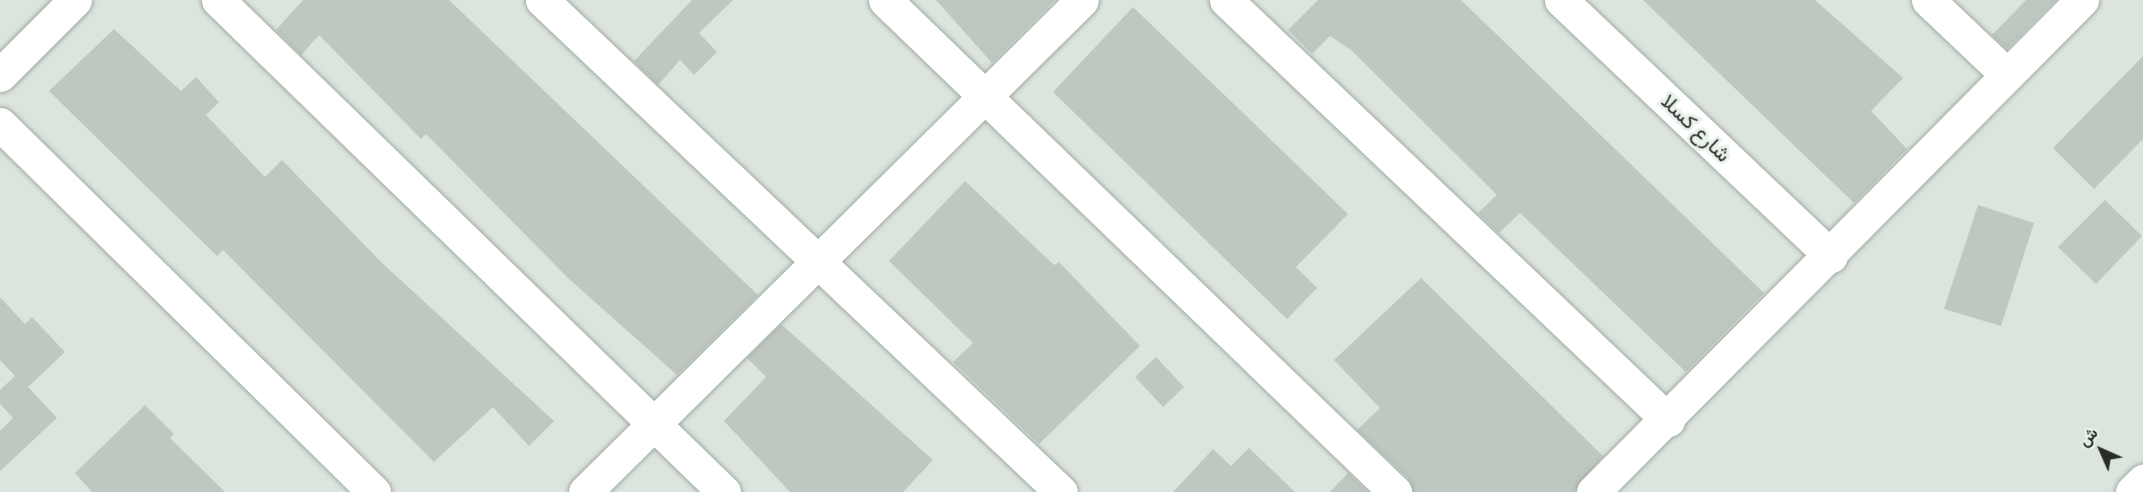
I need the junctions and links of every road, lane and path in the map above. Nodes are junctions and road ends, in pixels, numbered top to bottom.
1 (75, 0) edge
2 (218, 0) edge
3 (542, 0) edge
4 (885, 0) edge
5 (1082, 0) edge
6 (1226, 0) edge
7 (1561, 0) edge
8 (1928, 0) edge
9 (2082, 0) edge
10 (0, 75) edge
11 (2007, 75) junction
12 (985, 97) junction
13 (0, 124) edge
14 (1831, 256) junction
15 (816, 262) junction
16 (1668, 420) junction
17 (653, 425) junction
18 (2143, 481) edge
19 (374, 492) edge
20 (585, 492) edge
21 (724, 492) edge
22 (1060, 492) edge
23 (1395, 492) edge
24 (1593, 492) edge
25 (2132, 492) edge

1 - 10 street
2 - 17 street
3 - 15 street
4 - 12 street
5 - 12 street
6 - 16 street
7 - 14 street, شارع كسلا
8 - 11 street
9 - 11 street
11 - 14 street
12 - 15 street
12 - 23 street
13 - 19 street
14 - 16 street
15 - 17 street
15 - 22 street
16 - 24 street
17 - 20 street
17 - 21 street
18 - 25 street

